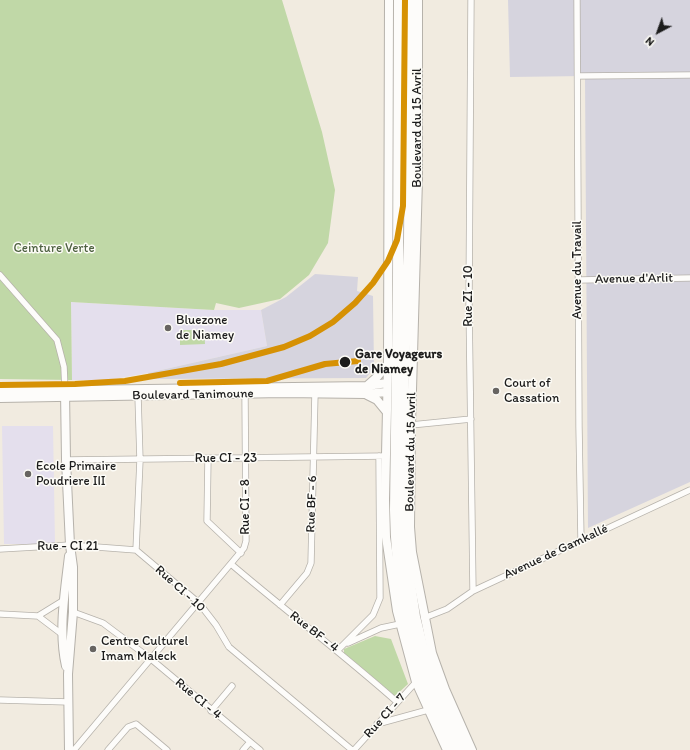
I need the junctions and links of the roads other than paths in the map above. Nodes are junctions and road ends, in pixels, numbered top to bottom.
1 (389, 0) edge
2 (399, 0) edge
3 (411, 0) edge
4 (418, 0) edge
5 (471, 0) edge
6 (577, 0) edge
7 (690, 75) edge
8 (578, 76) junction
9 (0, 275) edge
10 (690, 278) edge
11 (579, 280) junction
12 (388, 364) junction
13 (387, 383) junction
14 (367, 386) junction
15 (355, 390) junction
16 (0, 391) edge
17 (386, 392) junction
18 (315, 393) junction
19 (65, 394) junction
20 (245, 394) junction
21 (366, 394) junction
22 (138, 396) junction
23 (0, 398) edge
24 (386, 411) junction
25 (471, 419) junction
26 (411, 425) junction
27 (382, 456) junction
28 (208, 458) junction
29 (314, 458) junction
30 (247, 459) junction
31 (66, 460) junction
32 (140, 460) junction
33 (690, 490) edge
34 (581, 540) junction
35 (70, 545) junction
36 (0, 548) edge
37 (136, 550) junction
38 (240, 553) junction
39 (231, 564) junction
40 (473, 592) junction
41 (64, 600) junction
42 (199, 603) junction
43 (280, 605) junction
44 (74, 612) junction
45 (0, 614) edge
46 (38, 616) junction
47 (424, 618) junction
48 (400, 624) junction
49 (63, 635) junction
50 (338, 650) junction
51 (151, 659) junction
52 (68, 674) junction
53 (416, 682) junction
54 (232, 686) dead end
55 (0, 700) edge
56 (69, 702) junction
57 (397, 702) junction
58 (428, 710) junction
59 (212, 711) junction
60 (377, 724) junction
61 (250, 742) junction
62 (69, 750) edge
63 (74, 750) edge
64 (108, 750) edge
65 (167, 750) edge
66 (243, 750) edge
67 (260, 750) edge
68 (353, 750) edge
69 (447, 750) edge
70 (455, 750) edge
71 (464, 750) edge
72 (472, 750) edge

1 - 12 main road, Boulevard du 15 Avril
2 - 70 highway, Boulevard du 15 Avril
3 - 71 highway, Boulevard du 15 Avril
4 - 26 main road, Boulevard du 15 Avril
5 - 25 street, Rue ZI - 10
6 - 8 street, Avenue du Travail
7 - 8 street
8 - 11 street, Avenue du Travail
9 - 19 street
10 - 11 street, Avenue d'Arlit
11 - 34 street, Avenue du Travail
12 - 13 main road, Boulevard du 15 Avril
12 - 14 main road
13 - 14 main road, Boulevard Tanimoune
13 - 17 main road, Boulevard du 15 Avril
14 - 15 main road, Boulevard Tanimoune
15 - 18 main road, Boulevard Tanimoune
15 - 19 main road, Boulevard Tanimoune
15 - 21 main road, Boulevard Tanimoune
16 - 19 main road, Boulevard Tanimoune
17 - 21 main road, Boulevard Tanimoune
17 - 24 main road, Boulevard du 15 Avril
18 - 20 main road, Boulevard Tanimoune
18 - 29 street, Rue BF - 6
19 - 22 main road, Boulevard Tanimoune
19 - 23 main road, Boulevard Tanimoune
19 - 31 main road
20 - 22 main road, Boulevard Tanimoune
20 - 30 street, Rue CI - 8
21 - 24 main road
22 - 32 street
24 - 27 main road, Boulevard du 15 Avril
25 - 26 street
25 - 40 street, Rue ZI - 10
26 - 47 main road, Boulevard du 15 Avril
27 - 29 street, Rue CI - 23
27 - 48 main road, Boulevard du 15 Avril
27 - 50 street
28 - 30 street, Rue CI - 23
28 - 32 street, Rue CI - 23
28 - 38 street
29 - 30 street, Rue CI - 23
29 - 43 street, Rue BF - 6
30 - 38 street, Rue CI - 8
31 - 32 street, Rue CI - 23
31 - 35 main road
32 - 37 street
33 - 34 street, Avenue de Gamkallé
34 - 40 street, Avenue de Gamkallé
35 - 36 street, Rue - CI 21
35 - 37 street, Rue - CI 21
35 - 41 main road
35 - 44 main road
37 - 42 street, Rue CI - 10
38 - 39 street, Rue CI - 8
39 - 42 street, Rue CI - 8
39 - 43 street, Rue BF - 4
40 - 47 street, Avenue de Gamkallé
41 - 46 street
41 - 49 main road
42 - 51 street, Rue CI - 8
42 - 68 street, Rue CI - 10
43 - 50 street, Rue BF - 4
44 - 51 street, Rue CI - 4
44 - 52 main road
45 - 46 street
46 - 49 street
47 - 72 main road, Boulevard du 15 Avril
48 - 50 street
48 - 53 main road, Boulevard du 15 Avril
49 - 52 main road
50 - 57 street, Rue BF - 4
51 - 59 street, Rue CI - 4
51 - 63 street, Rue CI - 8
52 - 56 main road
53 - 57 street, Rue CI - 7
53 - 58 main road, Boulevard du 15 Avril
54 - 59 street
55 - 56 street
56 - 62 main road
57 - 60 street, Rue CI - 7
58 - 60 street
58 - 69 main road, Boulevard du 15 Avril
59 - 61 street, Rue CI - 4
60 - 68 street, Rue CI - 7
61 - 66 street
61 - 67 street, Rue CI - 4
64 - 65 street

